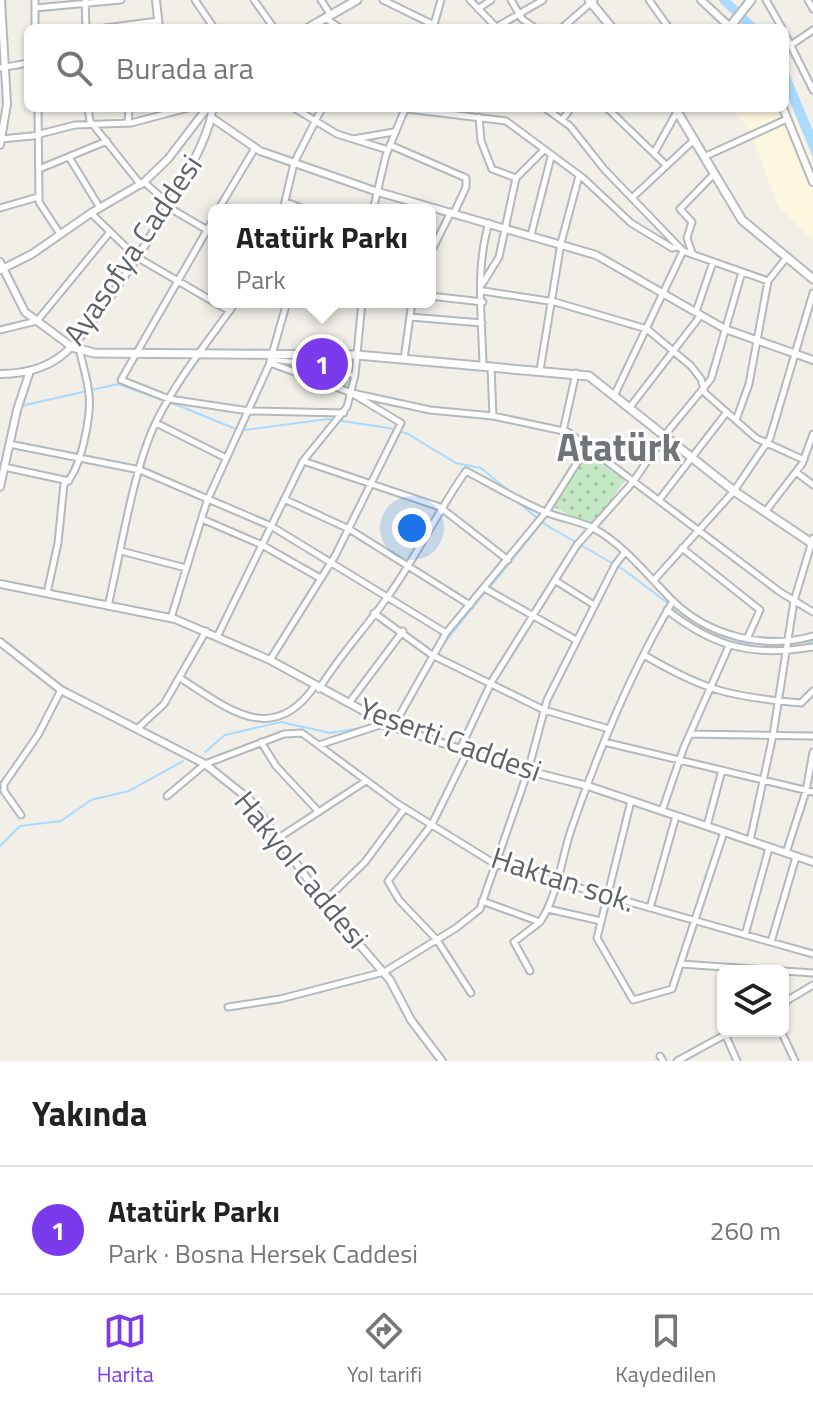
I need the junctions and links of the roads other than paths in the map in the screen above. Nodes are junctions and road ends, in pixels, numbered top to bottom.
1 (1, 0) edge
2 (35, 0) edge
3 (121, 0) edge
4 (156, 0) edge
5 (195, 0) edge
6 (254, 0) edge
7 (321, 0) edge
8 (357, 0) edge
9 (383, 0) edge
10 (441, 0) edge
11 (470, 0) edge
12 (491, 0) edge
13 (511, 0) edge
14 (649, 0) edge
15 (701, 0) edge
16 (751, 0) edge
17 (766, 0) edge
18 (808, 0) edge
19 (541, 1) edge
20 (591, 1) edge
21 (86, 2) edge
22 (57, 3) edge
23 (35, 8) junction
24 (813, 8) edge
25 (478, 9) junction
26 (520, 12) junction
27 (327, 16) junction
28 (35, 24) edge
29 (86, 24) edge
30 (158, 24) edge
31 (211, 24) edge
32 (271, 24) edge
33 (314, 24) edge
34 (336, 24) edge
35 (430, 24) edge
36 (435, 24) edge
37 (492, 24) edge
38 (502, 24) edge
39 (529, 24) edge
40 (566, 24) edge
41 (609, 24) edge
42 (666, 24) edge
43 (726, 24) edge
44 (733, 24) edge
45 (780, 24) edge
46 (813, 30) edge
47 (789, 41) edge
48 (791, 45) junction
49 (24, 63) edge
50 (3, 66) edge
51 (813, 90) edge
52 (38, 112) edge
53 (89, 112) edge
54 (129, 112) edge
55 (164, 112) edge
56 (206, 112) edge
57 (210, 112) edge
58 (301, 112) edge
59 (320, 112) edge
60 (402, 112) edge
61 (432, 112) edge
62 (551, 112) edge
63 (568, 112) edge
64 (611, 112) edge
65 (674, 112) edge
66 (678, 112) edge
67 (784, 112) edge
68 (479, 117) junction
69 (212, 118) junction
70 (787, 119) junction
71 (315, 120) junction
72 (562, 120) junction
73 (128, 123) junction
74 (92, 125) junction
75 (395, 132) junction
76 (40, 135) junction
77 (695, 138) junction
78 (352, 139) junction
79 (1, 141) edge
80 (107, 141) junction
81 (255, 148) junction
82 (389, 148) junction
83 (543, 151) junction
84 (654, 153) junction
85 (69, 156) junction
86 (706, 156) junction
87 (551, 157) junction
88 (294, 163) junction
89 (666, 165) junction
90 (39, 169) junction
91 (715, 173) junction
92 (579, 176) junction
93 (516, 178) junction
94 (813, 182) edge
95 (142, 184) junction
96 (375, 191) junction
97 (38, 197) junction
98 (633, 197) junction
99 (286, 202) joint
100 (222, 204) edge
101 (291, 204) edge
102 (374, 204) edge
103 (423, 204) edge
104 (169, 206) junction
105 (436, 207) edge
106 (0, 208) edge
107 (100, 208) junction
108 (453, 212) junction
109 (91, 213) junction
110 (489, 223) junction
111 (508, 228) junction
112 (207, 230) joint
113 (110, 232) junction
114 (60, 234) junction
115 (531, 235) junction
116 (436, 241) edge
117 (561, 243) junction
118 (681, 249) junction
119 (692, 254) junction
120 (135, 256) junction
121 (787, 257) junction
122 (713, 262) junction
123 (1, 267) edge
124 (742, 272) junction
125 (813, 279) edge
126 (177, 280) junction
127 (768, 281) junction
128 (483, 283) junction
129 (483, 291) junction
130 (666, 293) junction
131 (813, 293) edge
132 (436, 297) edge
133 (208, 298) edge
134 (551, 301) junction
135 (483, 302) junction
136 (225, 308) edge
137 (232, 308) edge
138 (285, 308) edge
139 (361, 308) edge
140 (411, 308) edge
141 (230, 311) junction
142 (698, 314) junction
143 (410, 317) junction
144 (37, 321) junction
145 (482, 323) junction
146 (647, 329) junction
147 (725, 329) junction
148 (0, 330) edge
149 (757, 339) junction
150 (72, 347) junction
151 (673, 351) junction
152 (80, 352) junction
153 (136, 352) junction
154 (201, 352) junction
155 (273, 352) junction
156 (795, 353) junction
157 (323, 354) junction
158 (357, 355) junction
159 (404, 359) junction
160 (813, 360) edge
161 (306, 363) junction
162 (271, 364) junction
163 (487, 366) junction
164 (540, 370) junction
165 (576, 373) junction
166 (0, 374) edge
167 (29, 374) junction
168 (355, 375) junction
169 (703, 386) junction
170 (352, 393) junction
171 (615, 394) junction
172 (169, 399) junction
173 (630, 407) junction
174 (249, 411) junction
175 (727, 412) junction
176 (344, 413) junction
177 (493, 416) junction
178 (736, 420) junction
179 (156, 423) junction
180 (563, 431) junction
181 (813, 434) edge
182 (664, 436) junction
183 (9, 444) junction
184 (766, 444) junction
185 (587, 447) junction
186 (79, 456) junction
187 (691, 457) junction
188 (227, 458) junction
189 (804, 460) junction
190 (303, 461) junction
191 (4, 467) junction
192 (140, 470) junction
193 (796, 472) junction
194 (69, 481) junction
195 (633, 482) junction
196 (373, 484) junction
197 (813, 485) edge
198 (0, 487) edge
199 (734, 491) junction
200 (284, 499) junction
201 (659, 500) junction
202 (207, 501) junction
203 (440, 507) junction
204 (546, 512) junction
205 (765, 512) junction
206 (202, 519) junction
207 (271, 526) junction
208 (349, 529) junction
209 (595, 529) junction
210 (699, 529) junction
211 (813, 541) edge
212 (262, 545) junction
213 (682, 548) junction
214 (121, 551) junction
215 (625, 552) junction
216 (508, 560) junction
217 (330, 563) junction
218 (407, 563) junction
219 (186, 568) junction
220 (320, 578) junction
221 (655, 579) junction
222 (556, 581) junction
223 (0, 584) edge
224 (484, 588) junction
225 (47, 593) junction
226 (387, 598) junction
227 (673, 601) junction
228 (794, 601) junction
229 (470, 605) junction
230 (594, 605) junction
231 (108, 606) junction
232 (667, 610) junction
233 (813, 612) edge
234 (374, 613) junction
235 (535, 615) junction
236 (171, 618) junction
237 (206, 631) junction
238 (403, 631) junction
239 (446, 633) junction
240 (218, 635) junction
241 (813, 636) edge
242 (747, 639) junction
243 (576, 640) junction
244 (0, 642) edge
245 (788, 643) junction
246 (729, 646) junction
247 (813, 647) edge
248 (786, 654) junction
249 (432, 655) junction
250 (644, 655) junction
251 (270, 660) junction
252 (180, 678) junction
253 (492, 681) junction
254 (316, 688) junction
255 (61, 690) junction
256 (709, 690) junction
257 (813, 691) edge
258 (779, 701) junction
259 (348, 704) junction
260 (544, 710) junction
261 (390, 725) junction
262 (138, 728) junction
263 (609, 729) junction
264 (690, 734) junction
265 (773, 735) junction
266 (813, 736) edge
267 (261, 742) junction
268 (604, 742) junction
269 (318, 745) junction
270 (464, 750) junction
271 (813, 752) edge
272 (680, 760) junction
273 (205, 764) junction
274 (722, 770) junction
275 (528, 771) junction
276 (763, 780) junction
277 (367, 781) junction
278 (588, 786) junction
279 (810, 791) edge
280 (167, 796) dead end
281 (631, 801) junction
282 (405, 808) junction
283 (662, 811) junction
284 (319, 812) junction
285 (21, 815) dead end
286 (676, 816) junction
287 (432, 824) junction
288 (707, 826) junction
289 (724, 832) junction
290 (280, 837) junction
291 (750, 841) junction
292 (769, 848) junction
293 (786, 853) junction
294 (796, 857) junction
295 (813, 862) edge
296 (495, 864) junction
297 (557, 881) junction
298 (607, 896) junction
299 (482, 901) junction
300 (324, 902) junction
301 (650, 908) junction
302 (548, 909) junction
303 (601, 921) junction
304 (697, 921) junction
305 (540, 922) junction
306 (745, 935) junction
307 (437, 940) junction
308 (771, 942) junction
309 (813, 954) edge
310 (681, 964) junction
311 (530, 971) dead end
312 (384, 972) junction
313 (813, 973) edge
314 (813, 985) edge
315 (471, 993) dead end
316 (789, 999) edge
317 (228, 1007) dead end
318 (722, 1037) edge
319 (730, 1037) edge
320 (784, 1037) edge
321 (442, 1061) edge
322 (677, 1061) edge
323 (737, 1061) edge
324 (795, 1061) edge

1 - 50 street
2 - 23 street
3 - 21 street
4 - 30 street
5 - 31 street
6 - 32 street
7 - 27 street
8 - 27 main road
9 - 35 street
10 - 36 street
11 - 25 street
12 - 25 street
13 - 26 street
14 - 42 street
15 - 43 street
16 - 44 main road
17 - 45 street
18 - 24 street
19 - 26 street
20 - 40 street
20 - 41 main road
21 - 22 street
21 - 29 street
22 - 23 street
23 - 28 street
25 - 37 street
26 - 38 street
26 - 39 street
27 - 33 main road
27 - 34 street
46 - 48 street
47 - 48 street
48 - 51 street
49 - 50 street
50 - 79 street
52 - 76 street
53 - 74 street
54 - 73 street
55 - 73 street
56 - 95 street
57 - 69 street, Ayasofya Caddesi
58 - 71 street
59 - 71 street
60 - 75 street
61 - 68 street
62 - 72 street
63 - 72 street
64 - 84 street
65 - 84 street
66 - 77 main road
67 - 70 street
68 - 83 street
68 - 93 street
69 - 81 street
69 - 104 street, Ayasofya Caddesi
70 - 86 street
70 - 94 street
71 - 78 street
71 - 88 street
72 - 98 street
73 - 74 street
74 - 76 street
74 - 80 street
75 - 78 street
75 - 82 street
76 - 79 street
76 - 90 street
77 - 86 main road
77 - 89 street
78 - 82 street
80 - 85 street
80 - 95 street
81 - 88 street
81 - 100 street
82 - 96 street
82 - 108 street
83 - 87 street
83 - 93 street
84 - 89 street
85 - 90 street
85 - 107 street
86 - 91 main road
87 - 92 street
87 - 115 street
88 - 96 street
88 - 99 street
89 - 98 street
90 - 97 street
91 - 119 street
91 - 121 main road
92 - 117 street
92 - 118 street
93 - 111 street
95 - 104 street
95 - 107 street
96 - 102 street
96 - 103 street
97 - 106 street
97 - 114 street
98 - 118 street
99 - 101 street
104 - 112 street
104 - 120 street, Ayasofya Caddesi
105 - 108 street
107 - 109 street
108 - 110 street
108 - 116 street
109 - 113 street
109 - 114 street
110 - 111 street
110 - 128 street
111 - 115 street
111 - 128 street
112 - 126 street
113 - 120 street
113 - 144 street
114 - 123 street
115 - 117 street
117 - 130 street
117 - 134 street
118 - 119 street
118 - 130 street
119 - 122 street
120 - 126 street
120 - 150 street, Ayasofya Caddesi
121 - 125 main road
121 - 127 street
122 - 124 street
122 - 142 street
123 - 144 street
124 - 127 street
124 - 147 street
126 - 133 street
126 - 153 street
127 - 149 street
128 - 129 street
129 - 134 street
129 - 135 street
130 - 142 street
130 - 146 street
131 - 156 street
132 - 135 street
134 - 146 street
134 - 164 street
135 - 145 street
136 - 141 street
137 - 141 street
138 - 155 street
139 - 158 street
140 - 143 street
141 - 154 street
142 - 147 street
142 - 151 street
143 - 145 street
143 - 159 street
144 - 148 street
144 - 150 street
145 - 163 street
146 - 151 street
146 - 171 street
147 - 149 street
147 - 169 street
149 - 156 street
149 - 178 street
150 - 152 main road
150 - 167 street, Ayasofya Caddesi
151 - 169 street
151 - 173 street
152 - 153 main road
152 - 186 street
153 - 154 main road
153 - 172 street
154 - 155 main road
154 - 172 street
155 - 157 main road
155 - 162 street
156 - 160 street
156 - 184 street
157 - 158 main road
157 - 161 street
158 - 159 main road
158 - 168 street
159 - 163 main road
161 - 162 street
161 - 168 street
162 - 170 street
162 - 174 street
163 - 164 main road
163 - 177 street
164 - 165 main road
165 - 171 main road
165 - 180 street
166 - 167 street
167 - 183 street
168 - 170 street
169 - 175 street
169 - 182 street
170 - 176 street
170 - 177 street
170 - 196 street
171 - 173 main road
172 - 174 street
172 - 179 street
173 - 182 main road
174 - 176 street
174 - 188 street
175 - 178 street
175 - 187 street
176 - 190 street
177 - 180 street
178 - 184 street
179 - 188 street
179 - 192 street
180 - 185 street
181 - 189 street
182 - 187 main road
182 - 195 street
183 - 186 street
183 - 191 street
184 - 189 street
184 - 199 street
185 - 195 street
185 - 204 street
186 - 192 street
186 - 194 street
187 - 199 main road
187 - 201 street
188 - 202 street
189 - 193 street
190 - 196 street
190 - 200 street
191 - 194 street
191 - 198 street
192 - 202 street
192 - 214 street
193 - 197 street
193 - 205 street
194 - 225 street
195 - 201 street
195 - 209 street
196 - 203 street
196 - 208 street
199 - 205 main road
199 - 210 street
200 - 207 street
200 - 208 street
201 - 210 street
202 - 206 street
202 - 207 street
203 - 204 street
203 - 216 street
203 - 218 street
204 - 209 street
204 - 216 street
205 - 211 main road
206 - 212 street
206 - 219 street
207 - 212 street
207 - 217 street
208 - 217 street
208 - 218 street
209 - 215 street
209 - 222 street
210 - 213 street
210 - 228 street
211 - 228 street
212 - 220 street
212 - 240 street
213 - 221 street
213 - 242 street
214 - 219 street
214 - 231 street
215 - 221 street
215 - 230 street
216 - 224 street
217 - 220 street
217 - 226 street
218 - 226 street
218 - 229 street
219 - 236 street
220 - 251 street
221 - 227 street
222 - 230 street
222 - 235 street
223 - 225 street, Yeşerti Caddesi
224 - 229 street
224 - 235 street
225 - 231 street, Yeşerti Caddesi
226 - 234 street
226 - 239 street
227 - 232 street
227 - 242 street
228 - 233 street
228 - 245 street
229 - 239 street
230 - 243 street
231 - 236 street, Yeşerti Caddesi
232 - 246 street
232 - 250 street
234 - 238 street
234 - 254 street
235 - 243 street
235 - 253 street
236 - 237 street, Yeşerti Caddesi
237 - 240 street, Yeşerti Caddesi
237 - 252 street
238 - 249 street
238 - 259 street
239 - 249 street
240 - 251 street, Yeşerti Caddesi
241 - 245 street
242 - 245 street
243 - 260 street
244 - 255 street, Hakyol Caddesi
245 - 248 street
246 - 248 street
246 - 256 street
247 - 248 street
248 - 258 street
249 - 253 street
249 - 261 street
250 - 256 street
250 - 263 street
251 - 254 street, Yeşerti Caddesi
252 - 254 street
252 - 262 street
253 - 260 street
253 - 270 street
254 - 259 street, Yeşerti Caddesi
255 - 262 street, Hakyol Caddesi
255 - 285 street
256 - 258 street
256 - 264 street
257 - 258 street
258 - 265 street
259 - 261 street, Yeşerti Caddesi
260 - 263 street
260 - 275 street
261 - 269 street
261 - 270 street, Yeşerti Caddesi
262 - 273 street, Hakyol Caddesi
263 - 268 street
264 - 265 street
264 - 272 street
265 - 266 street
265 - 276 street
267 - 269 street, Haktan sok.
267 - 273 street, Haktan sok.
267 - 284 street
268 - 272 street
268 - 278 street
269 - 277 street, Haktan sok.
270 - 275 street, Yeşerti Caddesi
270 - 287 street
271 - 279 street
272 - 274 street
272 - 283 street
273 - 280 street, Haktan sok.
273 - 290 street, Hakyol Caddesi
274 - 276 street
274 - 288 street
275 - 278 street, Yeşerti Caddesi
275 - 296 street
276 - 279 street
276 - 291 street
277 - 282 street, Haktan sok.
277 - 284 street
278 - 281 street, Yeşerti Caddesi
278 - 297 street
279 - 293 street
281 - 283 street, Yeşerti Caddesi
281 - 298 street
282 - 287 street, Haktan sok.
282 - 300 street
283 - 286 street, Yeşerti Caddesi
284 - 290 street
286 - 288 street, Yeşerti Caddesi
286 - 301 street
287 - 296 street, Haktan sok.
287 - 307 street
288 - 289 street, Yeşerti Caddesi
289 - 291 street, Yeşerti Caddesi
289 - 304 street
290 - 300 street, Hakyol Caddesi
291 - 292 street, Yeşerti Caddesi
292 - 293 street, Yeşerti Caddesi
292 - 306 street
293 - 294 street, Yeşerti Caddesi
294 - 295 street, Yeşerti Caddesi
294 - 308 street
296 - 297 street, Haktan sok.
296 - 299 street
297 - 298 street, Haktan sok.
297 - 302 street
298 - 301 street, Haktan sok.
298 - 303 street
299 - 305 street
299 - 307 street
300 - 312 street, Hakyol Caddesi
301 - 304 street, Haktan sok.
302 - 303 street
302 - 305 street
303 - 310 street
304 - 306 street, Haktan sok.
304 - 310 street
305 - 311 street
306 - 308 street, Haktan sok.
307 - 312 street
307 - 315 street
308 - 309 street, Haktan sok.
310 - 313 street
312 - 317 street
312 - 321 street, Hakyol Caddesi
314 - 316 street
318 - 322 street
319 - 323 street
320 - 324 street

